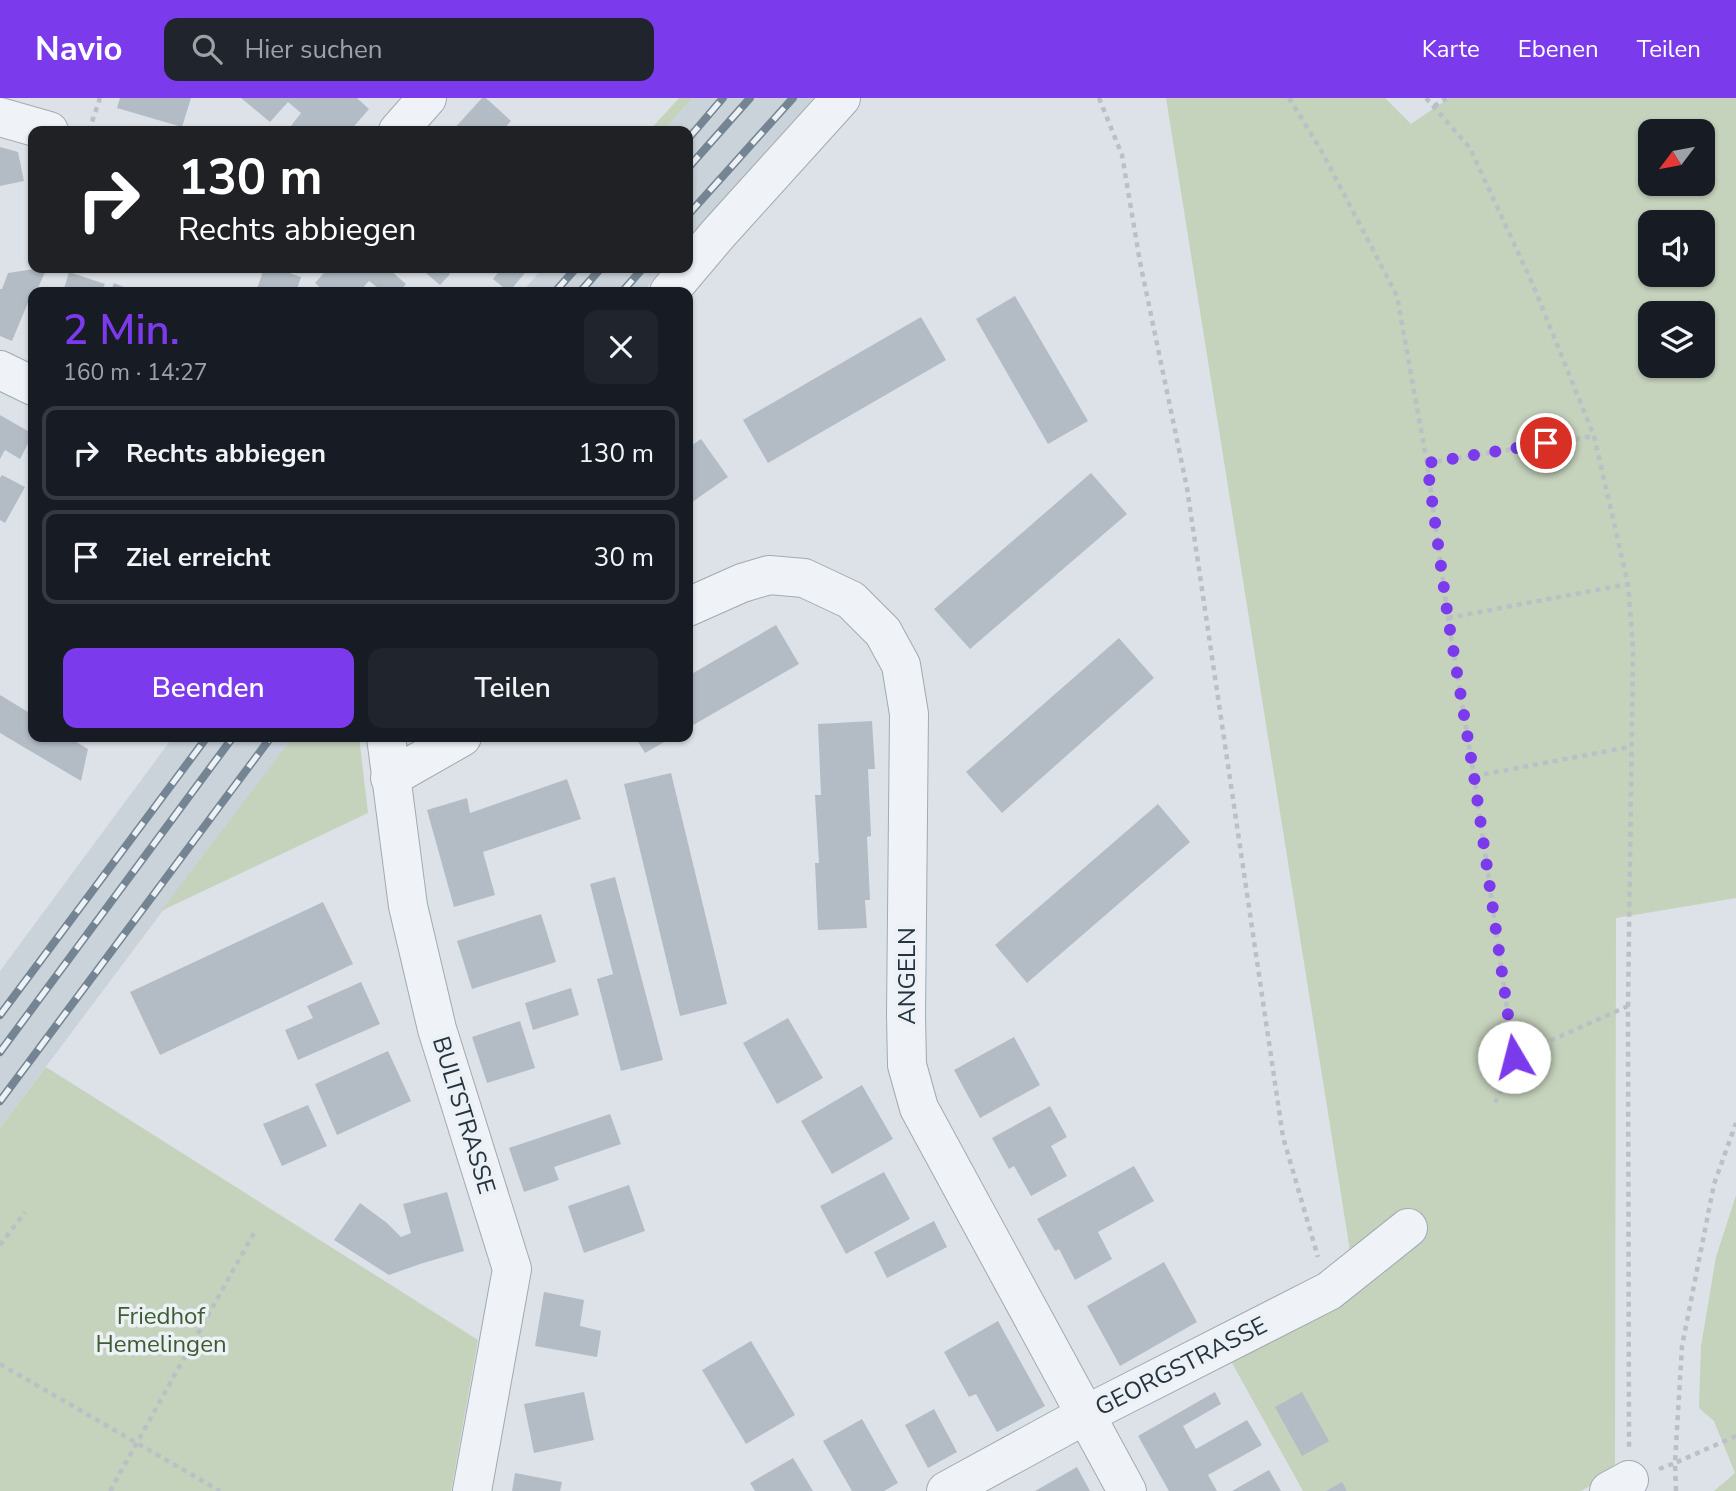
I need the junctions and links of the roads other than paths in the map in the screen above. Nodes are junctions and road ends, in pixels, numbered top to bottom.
1 (427, 98) edge
2 (841, 98) edge
3 (0, 117) edge
4 (32, 126) edge
5 (402, 126) edge
6 (693, 264) edge
7 (685, 273) edge
8 (673, 287) edge
9 (0, 369) edge
10 (28, 383) edge
11 (693, 605) edge
12 (386, 742) edge
13 (453, 742) edge
14 (390, 778) junction
15 (1408, 1228) dead end
16 (1085, 1415) junction
17 (472, 1491) edge
18 (946, 1491) edge
19 (1127, 1491) edge

1 - 5 street
2 - 6 street
3 - 4 street
7 - 8 street
9 - 10 street
11 - 16 street, ANGELN
12 - 14 street, BULTSTRASSE
13 - 14 street
14 - 17 street, BULTSTRASSE
15 - 16 street, GEORGSTRASSE
16 - 18 street, GEORGSTRASSE
16 - 19 street, ANGELN

